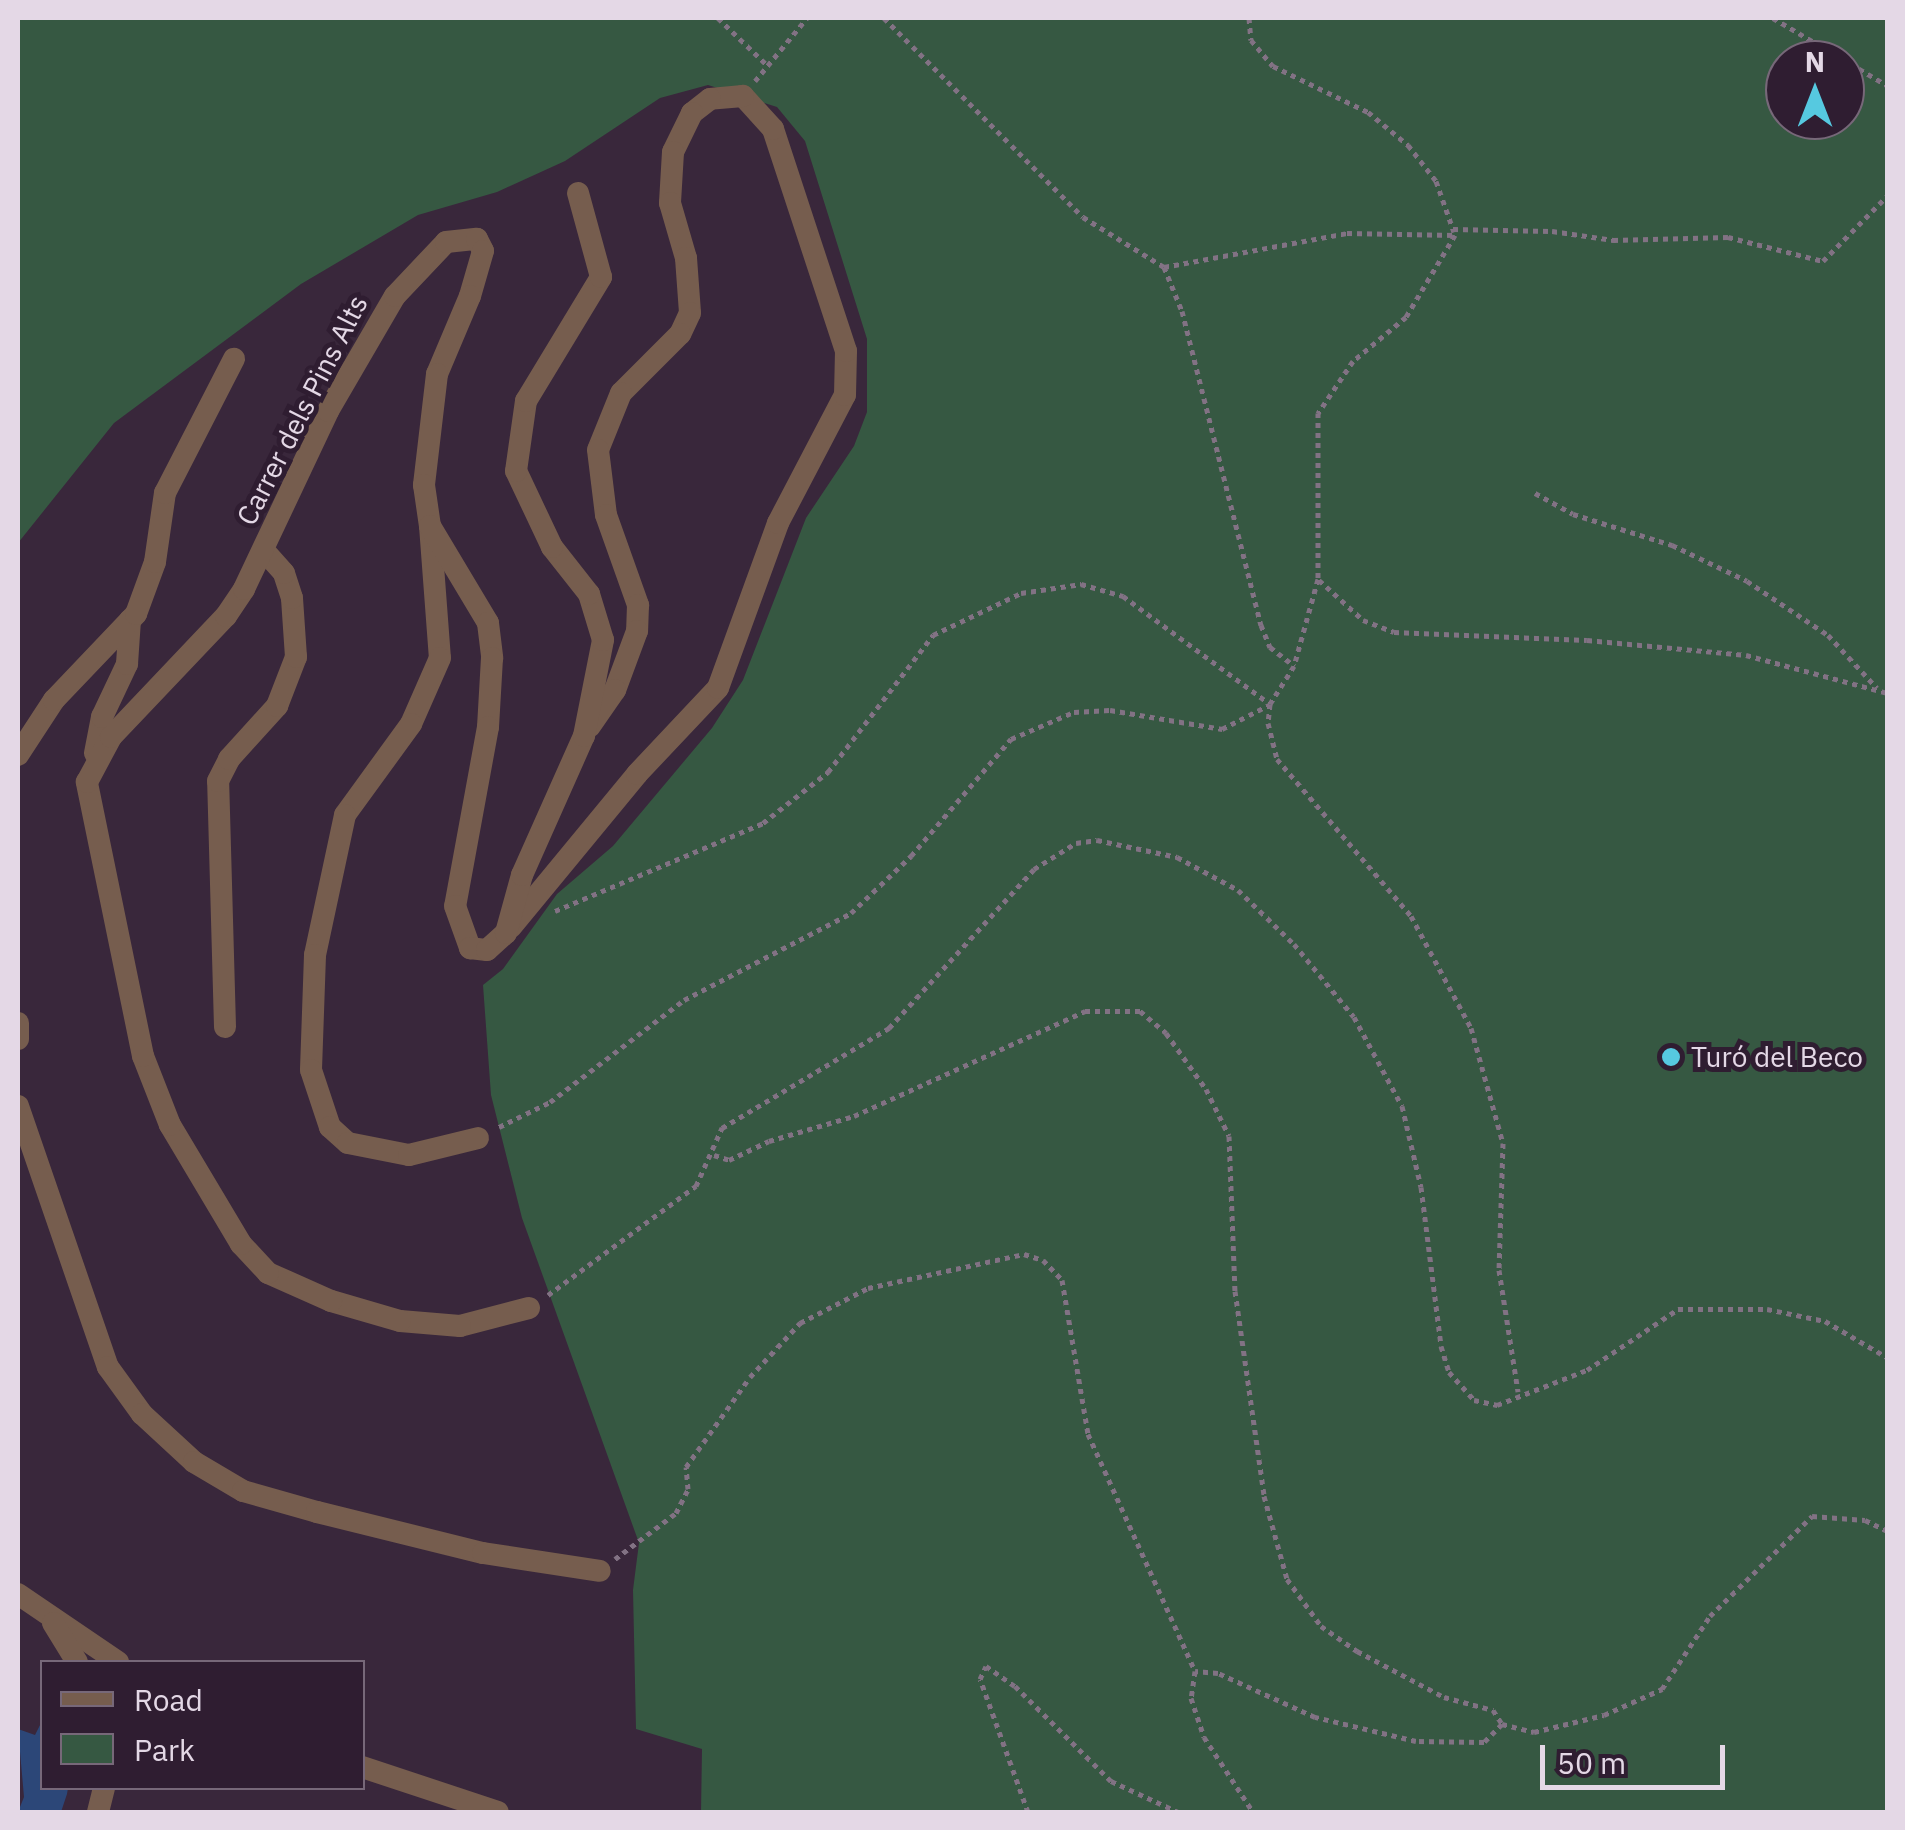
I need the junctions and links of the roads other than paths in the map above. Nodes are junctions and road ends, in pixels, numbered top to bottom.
1 (578, 193) dead end
2 (234, 359) dead end
3 (430, 526) junction
4 (262, 550) junction
5 (130, 620) junction
6 (584, 736) junction
7 (18, 754) edge
8 (94, 762) junction
9 (506, 933) junction
10 (18, 1023) edge
11 (225, 1027) dead end
12 (18, 1039) edge
13 (18, 1106) edge
14 (478, 1138) road end
15 (529, 1308) road end
16 (600, 1571) road end
17 (18, 1594) edge
18 (49, 1616) junction
19 (76, 1660) edge
20 (115, 1660) edge
21 (365, 1768) edge
22 (498, 1812) edge

1 - 6 street
2 - 5 street
3 - 4 street, Carrer dels Pins Alts
3 - 9 street, Carrer dels Pins Alts
3 - 14 street
4 - 8 street, Carrer dels Pins Alts
4 - 11 street
5 - 7 street
5 - 8 street
6 - 9 street
6 - 9 street
8 - 15 street
10 - 12 street
13 - 16 street
17 - 18 street
18 - 19 street
18 - 20 street
21 - 22 street

